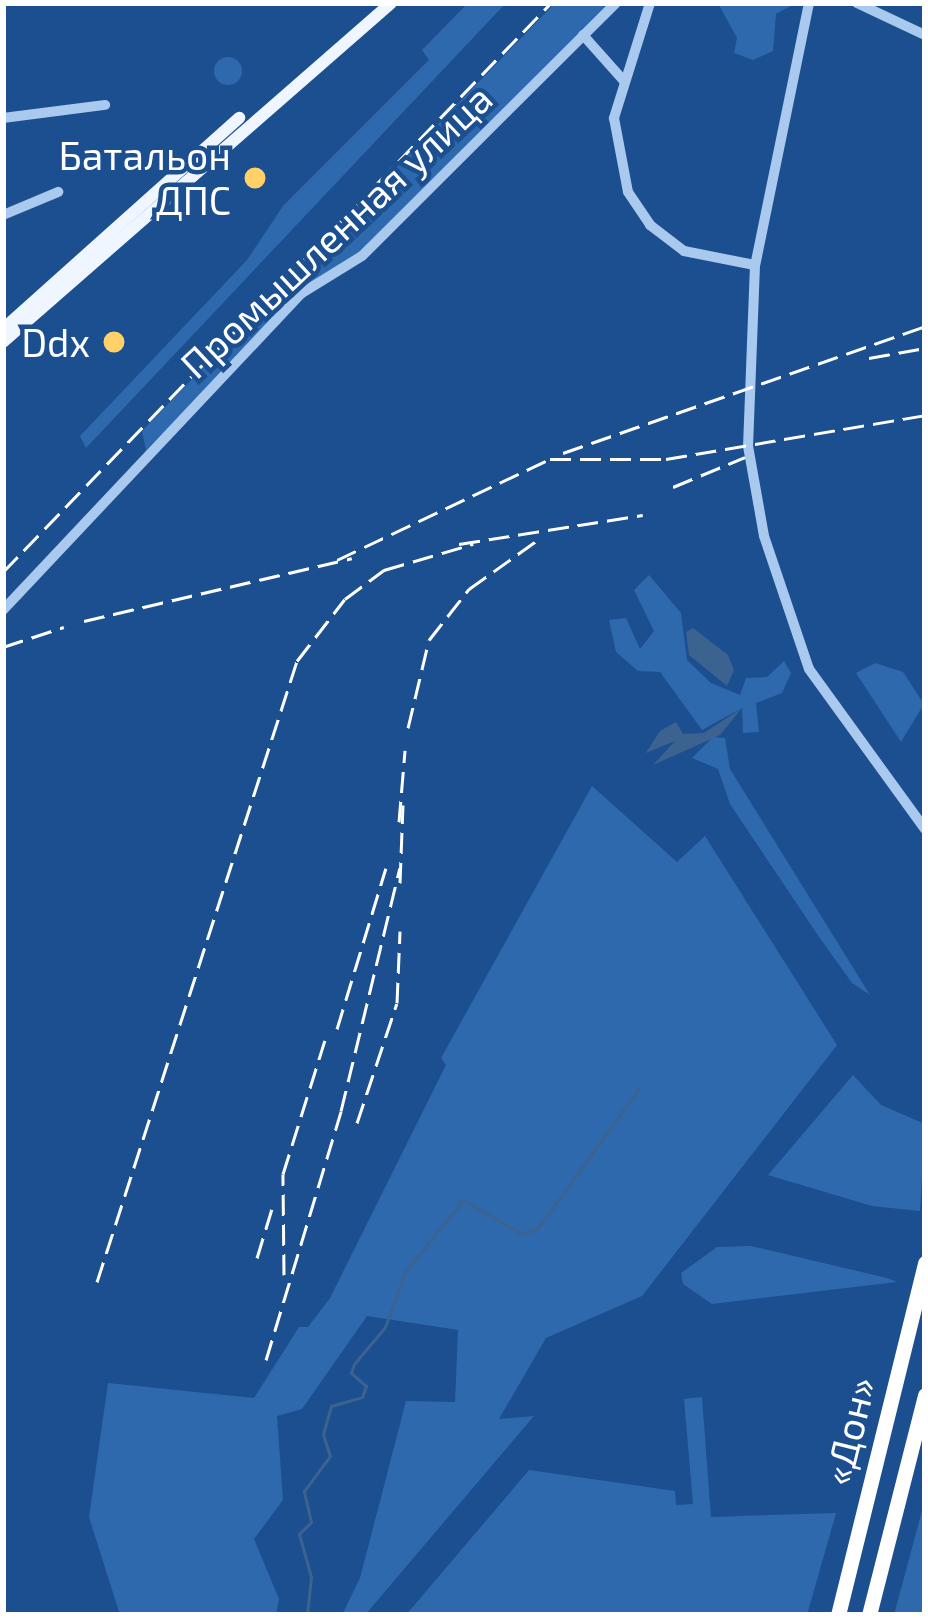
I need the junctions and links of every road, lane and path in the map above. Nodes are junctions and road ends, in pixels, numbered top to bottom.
1 (379, 3) edge
2 (391, 3) edge
3 (616, 3) edge
4 (650, 3) edge
5 (809, 3) edge
6 (856, 3) edge
7 (583, 35) junction
8 (925, 35) edge
9 (624, 81) junction
10 (105, 105) dead end
11 (3, 118) edge
12 (58, 192) dead end
13 (3, 215) edge
14 (755, 265) junction
15 (3, 328) edge
16 (3, 342) edge
17 (3, 610) edge
18 (925, 829) edge
19 (925, 1263) edge
20 (925, 1395) edge
21 (838, 1615) edge
22 (869, 1615) edge

1 - 15 main road
2 - 16 main road
3 - 7 street, Промышленная улица
4 - 9 street
5 - 14 street
6 - 8 street
7 - 9 street
7 - 17 street, Промышленная улица
9 - 14 street
10 - 11 street
12 - 13 street
14 - 18 street
19 - 21 highway, «Дон»
20 - 22 highway, «Дон»

